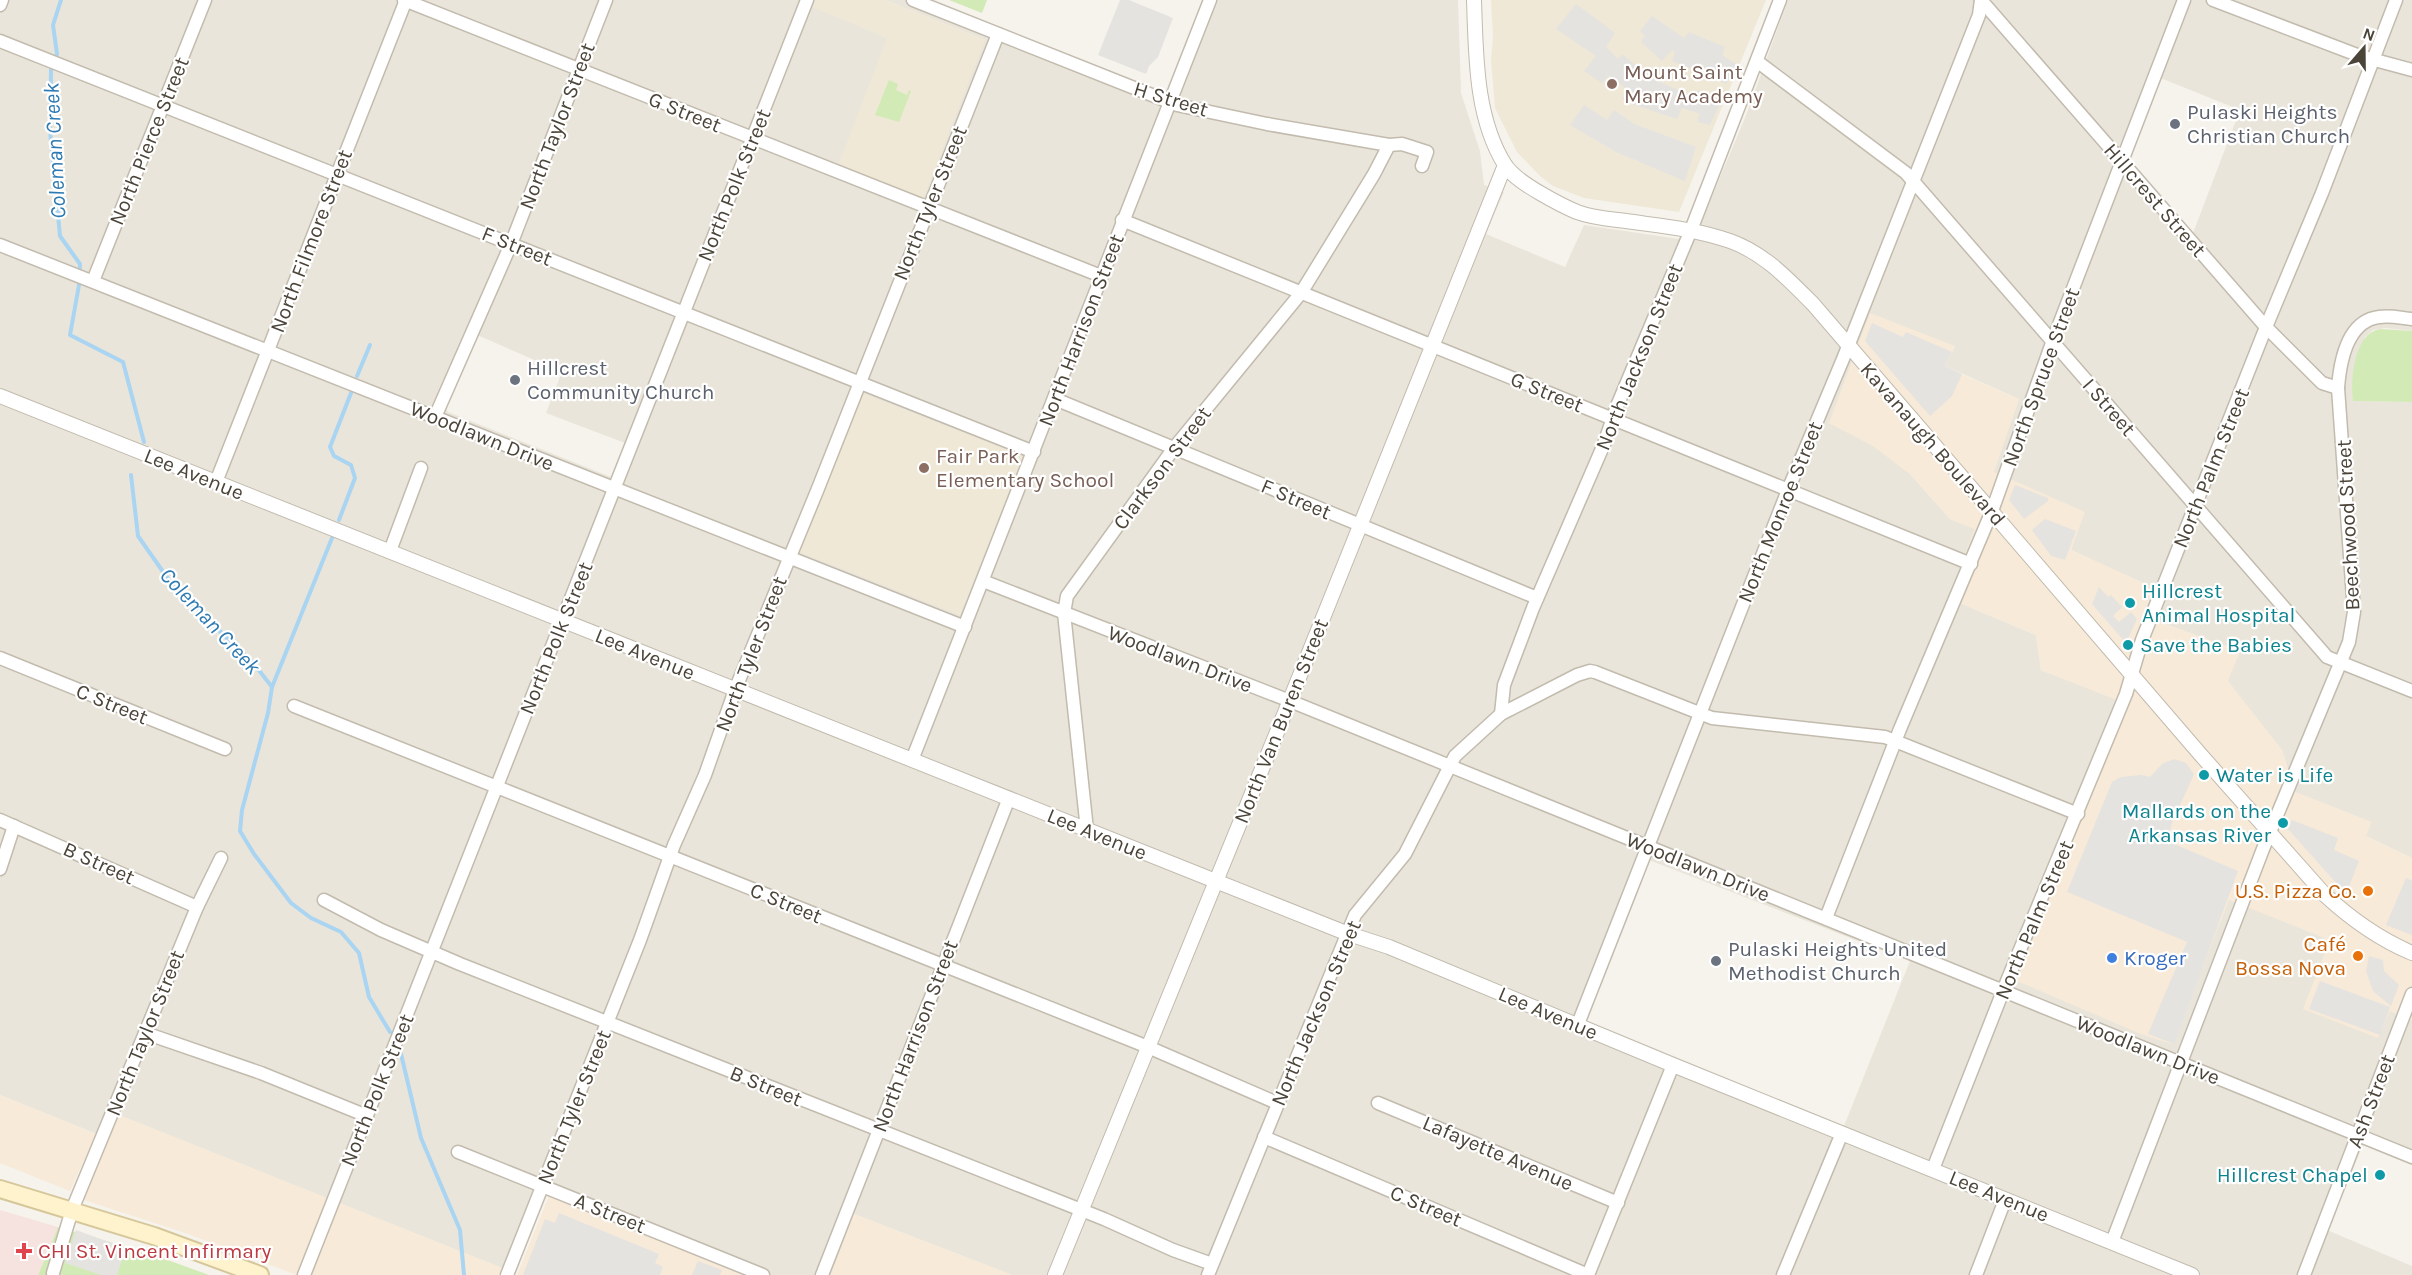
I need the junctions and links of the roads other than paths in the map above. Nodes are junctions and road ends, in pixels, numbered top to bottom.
1 (2, 0) edge
2 (205, 0) edge
3 (405, 0) edge
4 (606, 0) edge
5 (807, 0) edge
6 (913, 0) edge
7 (1210, 0) edge
8 (1474, 0) edge
9 (1780, 0) edge
10 (1981, 0) edge
11 (2184, 0) edge
12 (2213, 0) edge
13 (2396, 0) edge
14 (0, 5) edge
15 (998, 34) junction
16 (0, 41) edge
17 (2372, 61) junction
18 (1758, 62) junction
19 (579, 69) junction
20 (2412, 70) edge
21 (1170, 103) junction
22 (163, 105) junction
23 (753, 138) junction
24 (1389, 145) junction
25 (2121, 162) junction
26 (1505, 165) junction
27 (1422, 166) dead end
28 (337, 174) junction
29 (1913, 182) junction
30 (927, 208) junction
31 (1122, 220) junction
32 (1692, 230) junction
33 (511, 244) junction
34 (0, 245) edge
35 (1101, 276) junction
36 (89, 280) junction
37 (1301, 292) junction
38 (684, 312) junction
39 (2412, 319) edge
40 (2266, 327) junction
41 (2052, 343) junction
42 (1432, 346) junction
43 (1847, 346) junction
44 (268, 350) junction
45 (860, 382) junction
46 (2338, 388) junction
47 (0, 396) edge
48 (1055, 399) junction
49 (435, 417) junction
50 (1612, 419) junction
51 (1174, 448) junction
52 (1034, 452) junction
53 (421, 468) dead end
54 (216, 482) junction
55 (615, 488) junction
56 (1788, 490) junction
57 (2196, 507) junction
58 (1992, 511) junction
59 (1360, 526) junction
60 (390, 551) junction
61 (789, 556) junction
62 (1971, 564) junction
63 (983, 581) junction
64 (1538, 597) junction
65 (1064, 613) junction
66 (562, 621) junction
67 (965, 627) junction
68 (0, 658) edge
69 (2340, 663) junction
70 (2132, 673) junction
71 (735, 690) junction
72 (2412, 691) edge
73 (1290, 702) junction
74 (294, 706) dead end
75 (1701, 712) junction
76 (1501, 714) junction
77 (1896, 741) junction
78 (225, 749) dead end
79 (912, 760) junction
80 (1448, 767) junction
81 (496, 788) junction
82 (1009, 798) junction
83 (2078, 814) junction
84 (0, 820) edge
85 (14, 826) junction
86 (1087, 830) junction
87 (2270, 833) junction
88 (1648, 847) junction
89 (670, 856) junction
90 (221, 858) dead end
91 (0, 869) edge
92 (1216, 882) junction
93 (324, 900) dead end
94 (197, 907) junction
95 (1826, 918) junction
96 (1346, 933) junction
97 (432, 951) junction
98 (2412, 953) edge
99 (941, 966) junction
100 (2004, 991) junction
101 (2412, 994) edge
102 (607, 1022) junction
103 (1578, 1024) junction
104 (145, 1033) junction
105 (1148, 1047) junction
106 (2181, 1063) junction
107 (1673, 1065) junction
108 (1277, 1103) junction
109 (1378, 1103) dead end
110 (367, 1116) junction
111 (879, 1131) junction
112 (1842, 1133) junction
113 (2358, 1136) junction
114 (1264, 1137) junction
115 (458, 1152) dead end
116 (2412, 1157) edge
117 (1933, 1169) junction
118 (542, 1186) junction
119 (0, 1189) edge
120 (2005, 1200) junction
121 (1618, 1203) junction
122 (72, 1210) junction
123 (1080, 1210) junction
124 (2112, 1242) junction
125 (1210, 1270) edge
126 (2171, 1271) edge
127 (53, 1273) dead end
128 (260, 1275) edge
129 (304, 1275) edge
130 (507, 1275) edge
131 (763, 1275) edge
132 (822, 1275) edge
133 (1055, 1275) edge
134 (1588, 1275) edge
135 (1783, 1275) edge
136 (1976, 1275) edge
137 (2192, 1275) edge
138 (2304, 1275) edge

1 - 14 street
2 - 22 street, North Pierce Street
3 - 19 street, G Street
3 - 28 street, North Filmore Street
4 - 19 street, North Taylor Street
5 - 23 street, North Polk Street
6 - 15 street, H Street
7 - 21 street, North Harrison Street
8 - 26 street, Kavanaugh Boulevard
9 - 18 street, North Jackson Street
10 - 25 street, Hillcrest Street
10 - 29 street, North Monroe Street
11 - 25 street, North Spruce Street
12 - 17 street
13 - 17 street, North Palm Street
15 - 21 street, H Street
15 - 30 street, North Tyler Street
16 - 22 street, F Street
17 - 20 street
17 - 40 street, North Palm Street
18 - 29 street, I Street
18 - 32 street, North Jackson Street
19 - 23 street, G Street
19 - 33 street, North Taylor Street
21 - 24 street, H Street
21 - 31 street, North Harrison Street
22 - 28 street, F Street
22 - 36 street, North Pierce Street
23 - 30 street, G Street
23 - 38 street, North Polk Street
24 - 27 street, H Street
24 - 37 street, Clarkson Street
25 - 40 street, Hillcrest Street
25 - 41 street, North Spruce Street
26 - 32 street, Kavanaugh Boulevard
26 - 42 street, North Van Buren Street
28 - 33 street, F Street
28 - 44 street, North Filmore Street
29 - 41 street, I Street
29 - 43 street, North Monroe Street
30 - 35 street, G Street
30 - 45 street, North Tyler Street
31 - 35 street, North Harrison Street
31 - 37 street, G Street
32 - 43 street, Kavanaugh Boulevard
32 - 50 street, North Jackson Street
33 - 38 street, F Street
33 - 49 street, North Taylor Street
34 - 36 street, Woodlawn Drive
35 - 48 street, North Harrison Street
36 - 44 street, Woodlawn Drive
37 - 42 street, G Street
37 - 51 street, Clarkson Street
38 - 45 street, F Street
38 - 55 street, North Polk Street
39 - 46 street, Beechwood Street
40 - 46 street, Hillcrest Street
40 - 57 street, North Palm Street
41 - 57 street, I Street
41 - 58 street, North Spruce Street
42 - 50 street, G Street
42 - 59 street, North Van Buren Street
43 - 56 street, North Monroe Street
43 - 58 street, Kavanaugh Boulevard
44 - 49 street, Woodlawn Drive
44 - 54 street, North Filmore Street
45 - 52 street, F Street
45 - 61 street, North Tyler Street
46 - 69 street, Beechwood Street
47 - 54 street, Lee Avenue
48 - 51 street, F Street
48 - 52 street, North Harrison Street
49 - 55 street, Woodlawn Drive
50 - 56 street, G Street
50 - 64 street, North Jackson Street
51 - 59 street, F Street
51 - 65 street, Clarkson Street
52 - 63 street, North Harrison Street
53 - 60 street
54 - 60 street, Lee Avenue
55 - 61 street, Woodlawn Drive
55 - 66 street, North Polk Street
56 - 62 street, G Street
56 - 75 street, North Monroe Street
57 - 69 street, I Street
57 - 70 street, North Palm Street
58 - 62 street, North Spruce Street
58 - 70 street, Kavanaugh Boulevard
59 - 64 street, F Street
59 - 73 street, North Van Buren Street
60 - 66 street, Lee Avenue
61 - 67 street, Woodlawn Drive
61 - 71 street, North Tyler Street
62 - 77 street, North Spruce Street
63 - 65 street, Woodlawn Drive
63 - 67 street, North Harrison Street
64 - 76 street, North Jackson Street
65 - 73 street, Woodlawn Drive
65 - 86 street, Clarkson Street
66 - 71 street, Lee Avenue
66 - 81 street, North Polk Street
67 - 79 street, North Harrison Street
68 - 78 street, C Street
69 - 72 street, I Street
69 - 87 street, Beechwood Street
70 - 83 street, North Palm Street
70 - 87 street, Kavanaugh Boulevard
71 - 79 street, Lee Avenue
71 - 89 street, North Tyler Street
73 - 80 street, Woodlawn Drive
73 - 92 street, North Van Buren Street
74 - 81 street, C Street
75 - 76 street, North Jackson Street
75 - 77 street, North Jackson Street
75 - 88 street, North Monroe Street
76 - 80 street, North Jackson Street
77 - 83 street, North Jackson Street
77 - 95 street, North Spruce Street
79 - 82 street, Lee Avenue
80 - 88 street, Woodlawn Drive
80 - 96 street, North Jackson Street
81 - 89 street, C Street
81 - 97 street, North Polk Street
82 - 86 street, Lee Avenue
82 - 99 street, North Harrison Street
83 - 100 street, North Palm Street
84 - 85 street, B Street
85 - 91 street
85 - 94 street, B Street
86 - 92 street, Lee Avenue
87 - 98 street, Kavanaugh Boulevard
87 - 106 street, Beechwood Street
88 - 95 street, Woodlawn Drive
88 - 103 street, North Monroe Street
89 - 99 street, C Street
89 - 102 street, North Tyler Street
90 - 94 street, North Taylor Street
92 - 96 street, Lee Avenue
92 - 105 street, North Van Buren Street
93 - 97 street, B Street
94 - 104 street, North Taylor Street
95 - 100 street, Woodlawn Drive
96 - 103 street, Lee Avenue
96 - 108 street, North Jackson Street
97 - 102 street, B Street
97 - 110 street, North Polk Street
99 - 105 street, C Street
99 - 111 street, North Harrison Street
100 - 106 street, Woodlawn Drive
100 - 117 street, North Palm Street
101 - 113 street, Ash Street
102 - 111 street, B Street
102 - 118 street, North Tyler Street
103 - 107 street, Lee Avenue
104 - 110 street
104 - 122 street, North Taylor Street
105 - 108 street, C Street
105 - 123 street, North Van Buren Street
106 - 113 street, Woodlawn Drive
106 - 124 street, Beechwood Street
107 - 112 street, Lee Avenue
107 - 121 street
108 - 114 street, North Jackson Street
109 - 121 street, Lafayette Avenue
110 - 129 street, North Polk Street
111 - 123 street, B Street
111 - 132 street, North Harrison Street
112 - 117 street, Lee Avenue
112 - 135 street
113 - 116 street, Woodlawn Drive
113 - 138 street, Ash Street
114 - 125 street, North Jackson Street
114 - 134 street, C Street
115 - 118 street, A Street
117 - 120 street, Lee Avenue
118 - 130 street, North Tyler Street
118 - 131 street, A Street
119 - 122 main road
120 - 124 street, Lee Avenue
120 - 136 street
121 - 134 street
122 - 127 street, North Taylor Street
122 - 128 main road
123 - 125 street, B Street
123 - 133 street, North Van Buren Street
124 - 126 street, Lee Avenue
126 - 137 street, Lee Avenue

